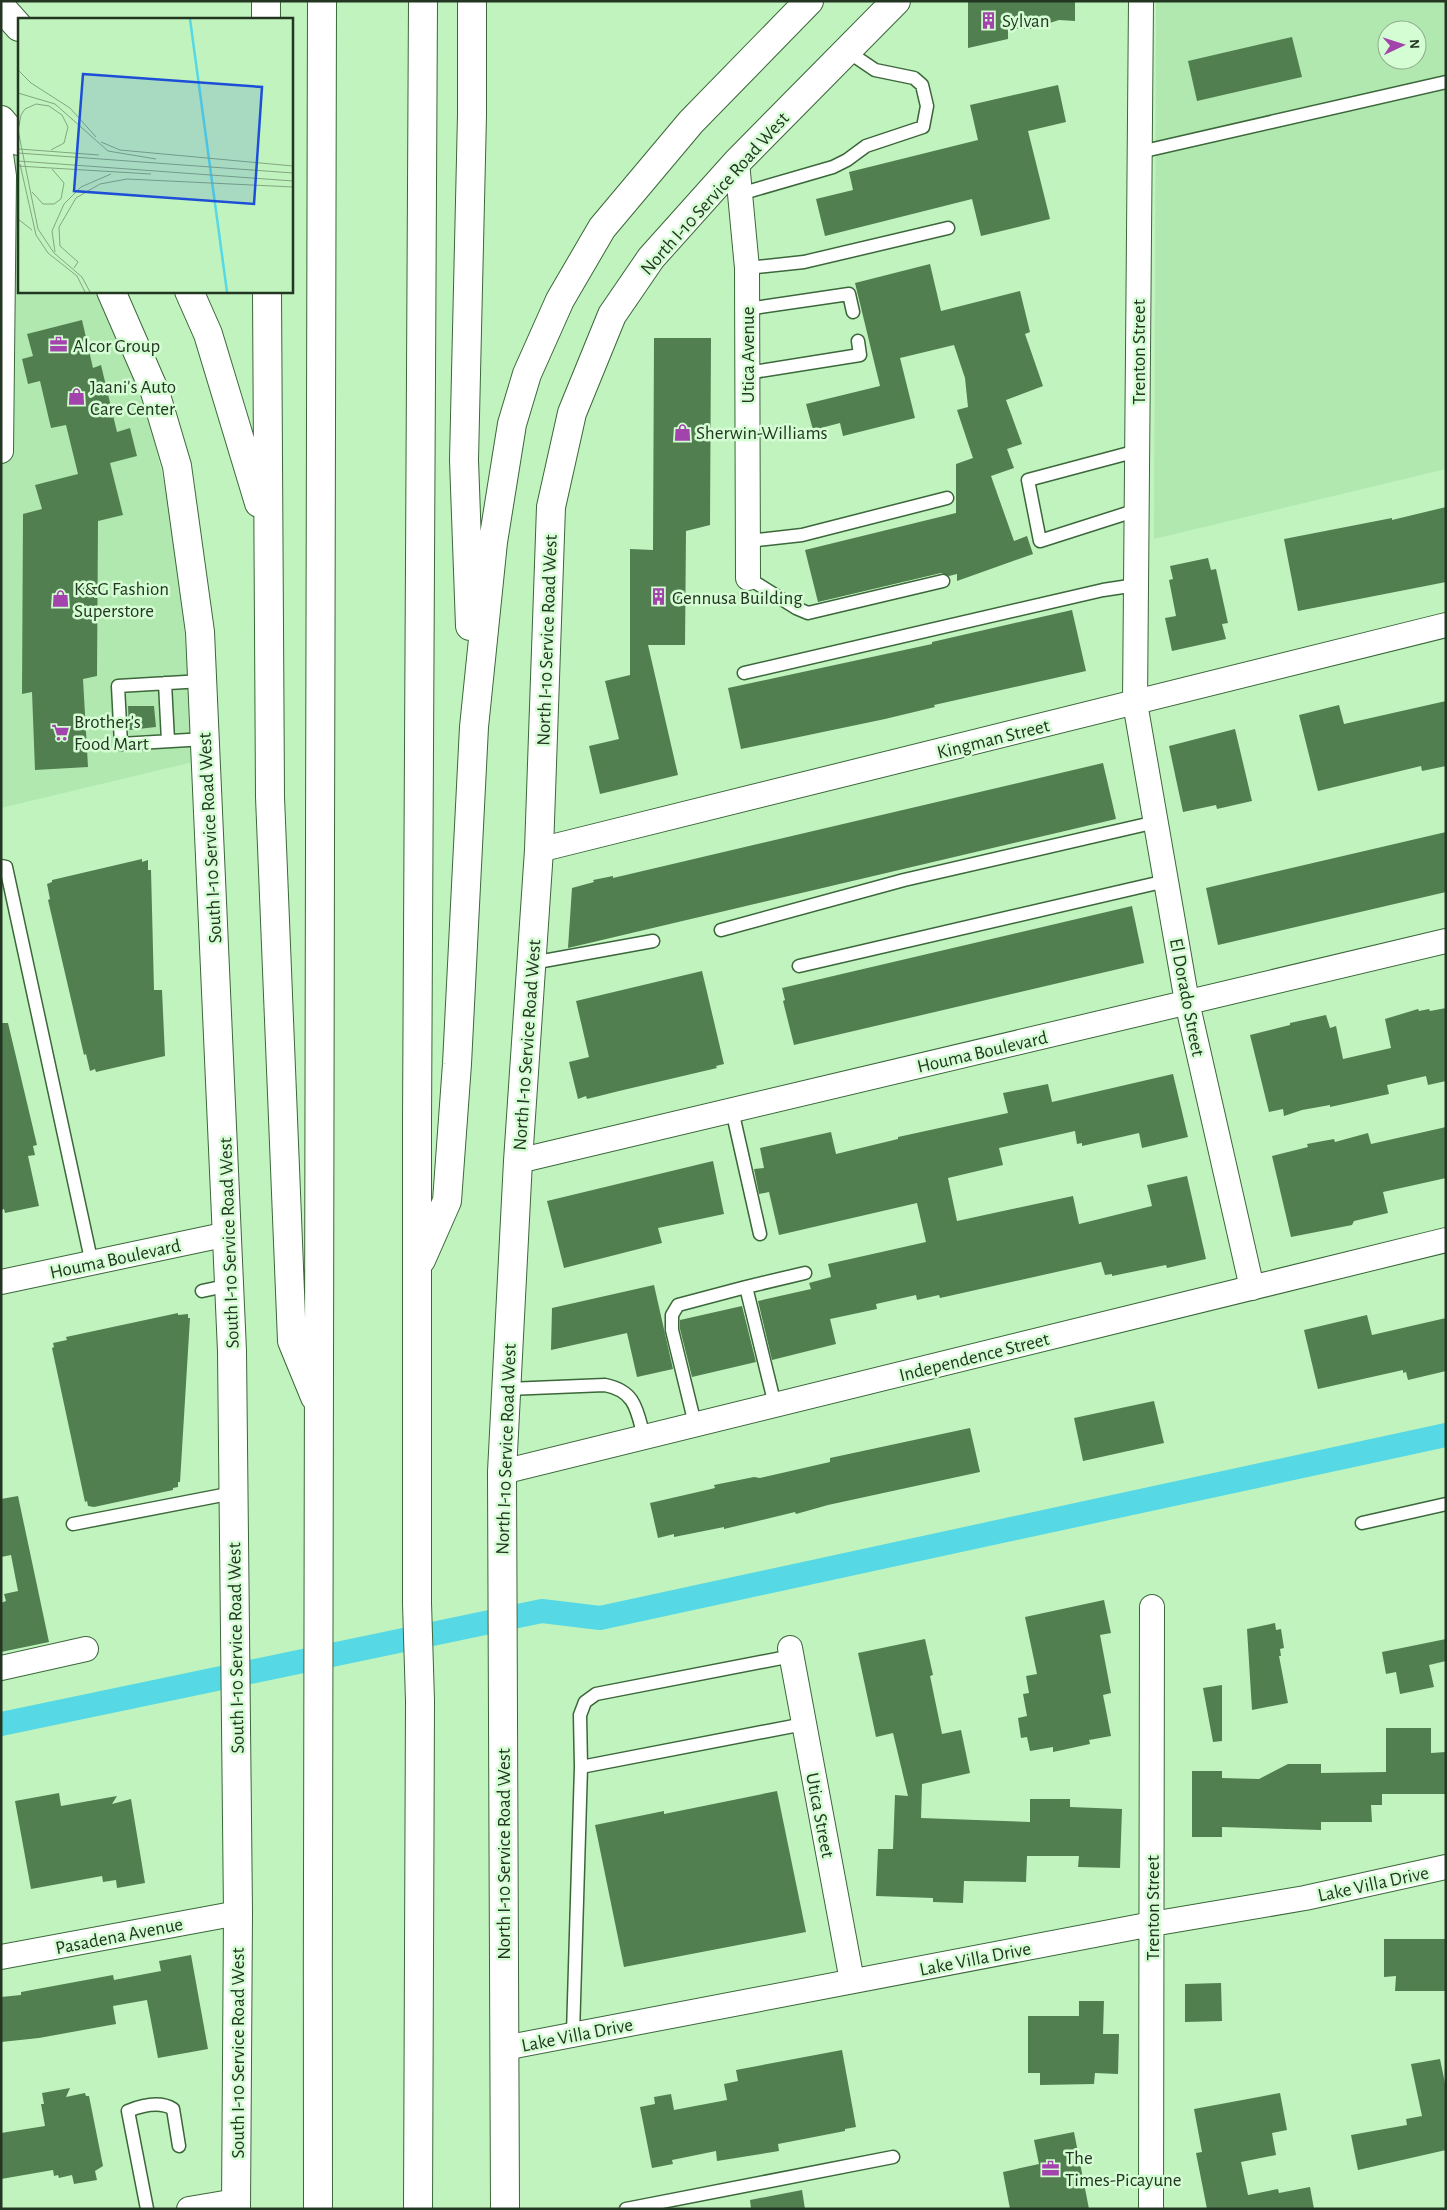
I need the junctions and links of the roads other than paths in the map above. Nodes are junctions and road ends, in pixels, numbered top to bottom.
1 (266, 1) edge
2 (322, 1) edge
3 (423, 1) edge
4 (472, 1) edge
5 (809, 1) edge
6 (896, 1) edge
7 (1141, 1) edge
8 (1, 7) edge
9 (266, 18) edge
10 (18, 26) edge
11 (847, 51) junction
12 (1446, 82) edge
13 (8, 139) edge
14 (1140, 152) junction
15 (737, 162) junction
16 (740, 194) junction
17 (948, 228) dead end
18 (2, 239) edge
19 (747, 268) junction
20 (111, 292) edge
21 (189, 292) edge
22 (267, 292) edge
23 (747, 309) junction
24 (852, 312) dead end
25 (858, 341) dead end
26 (747, 373) junction
27 (1, 451) edge
28 (1137, 451) junction
29 (947, 498) dead end
30 (1137, 510) junction
31 (268, 534) junction
32 (748, 541) junction
33 (748, 578) joint
34 (943, 581) dead end
35 (1136, 585) junction
36 (1446, 625) edge
37 (744, 673) dead end
38 (202, 680) junction
39 (165, 683) junction
40 (1135, 703) junction
41 (474, 727) junction
42 (205, 739) junction
43 (168, 741) junction
44 (1156, 822) junction
45 (539, 850) junction
46 (1, 866) edge
47 (1166, 881) junction
48 (721, 930) dead end
49 (654, 941) dead end
50 (1446, 941) edge
51 (532, 963) junction
52 (799, 966) dead end
53 (1187, 1002) junction
54 (732, 1110) junction
55 (518, 1162) junction
56 (228, 1234) junction
57 (760, 1234) dead end
58 (1446, 1240) edge
59 (92, 1264) junction
60 (417, 1269) junction
61 (805, 1273) dead end
62 (1, 1282) edge
63 (230, 1285) junction
64 (746, 1287) junction
65 (1252, 1288) junction
66 (202, 1291) dead end
67 (506, 1389) junction
68 (775, 1405) junction
69 (320, 1411) junction
70 (695, 1424) junction
71 (644, 1437) junction
72 (502, 1472) junction
73 (233, 1493) junction
74 (1446, 1504) edge
75 (1362, 1523) dead end
76 (73, 1524) dead end
77 (1152, 1607) dead end
78 (86, 1649) dead end
79 (791, 1652) joint
80 (1, 1668) edge
81 (804, 1724) junction
82 (581, 1766) junction
83 (1446, 1867) edge
84 (238, 1913) junction
85 (1152, 1924) junction
86 (1, 1957) edge
87 (852, 1981) junction
88 (573, 2034) junction
89 (504, 2048) junction
90 (179, 2146) dead end
91 (893, 2157) dead end
92 (236, 2205) edge
93 (147, 2209) edge
94 (189, 2209) edge
95 (318, 2209) edge
96 (418, 2209) edge
97 (505, 2209) edge
98 (626, 2209) edge
99 (1151, 2209) edge

1 - 9 main road
2 - 69 main road
3 - 60 main road
4 - 41 main road
5 - 41 main road
6 - 11 main road, North I-10 Service Road West
7 - 14 street, Trenton Street
8 - 10 main road
11 - 15 main road, North I-10 Service Road West
11 - 16 lane
12 - 14 lane
13 - 18 street
14 - 28 street, Trenton Street
15 - 16 street, Utica Avenue
15 - 45 main road, North I-10 Service Road West
16 - 19 street, Utica Avenue
17 - 19 lane
18 - 27 street
19 - 23 street, Utica Avenue
20 - 38 main road, South I-10 Service Road West
21 - 31 main road
22 - 31 main road
23 - 24 lane
23 - 26 street, Utica Avenue
25 - 26 lane
26 - 32 street, Utica Avenue
28 - 30 street, Trenton Street
28 - 30 lane
29 - 32 lane
30 - 35 street, Trenton Street
31 - 69 main road
32 - 33 street, Utica Avenue
33 - 34 lane
35 - 37 lane
35 - 40 street, Trenton Street
36 - 40 street, Kingman Street
38 - 39 lane
38 - 42 main road, South I-10 Service Road West
39 - 43 lane
39 - 43 lane
40 - 44 street, El Dorado Street
40 - 45 street, Kingman Street
41 - 60 main road
42 - 43 lane
42 - 56 main road, South I-10 Service Road West
44 - 47 street, El Dorado Street
44 - 48 lane
45 - 51 main road, North I-10 Service Road West
46 - 59 lane
47 - 52 lane
47 - 53 street, El Dorado Street
49 - 51 lane
50 - 53 street, Houma Boulevard
51 - 55 main road, North I-10 Service Road West
53 - 54 street, Houma Boulevard
53 - 65 street, El Dorado Street
54 - 55 street, Houma Boulevard
54 - 57 lane
55 - 67 main road, North I-10 Service Road West
56 - 59 street, Houma Boulevard
56 - 63 main road, South I-10 Service Road West
58 - 65 street, Independence Street
59 - 62 street, Houma Boulevard
60 - 96 main road
61 - 64 lane
63 - 66 lane
63 - 73 main road, South I-10 Service Road West
64 - 68 lane
64 - 70 lane
65 - 68 street, Independence Street
67 - 71 lane
67 - 72 main road, North I-10 Service Road West
68 - 70 street, Independence Street
69 - 95 main road
70 - 71 street, Independence Street
71 - 72 street, Independence Street
72 - 89 main road, North I-10 Service Road West
73 - 76 lane
73 - 84 main road, South I-10 Service Road West
74 - 75 lane
77 - 85 street, Trenton Street
78 - 80 street
79 - 81 street, Utica Street
79 - 82 lane
81 - 82 lane
81 - 87 street, Utica Street
82 - 88 lane
83 - 85 street, Lake Villa Drive
84 - 86 street, Pasadena Avenue
84 - 92 main road, South I-10 Service Road West
85 - 87 street, Lake Villa Drive
85 - 99 street, Trenton Street
87 - 88 street, Lake Villa Drive
88 - 89 street, Lake Villa Drive
89 - 97 main road, North I-10 Service Road West
90 - 93 lane
91 - 98 lane
92 - 94 street

